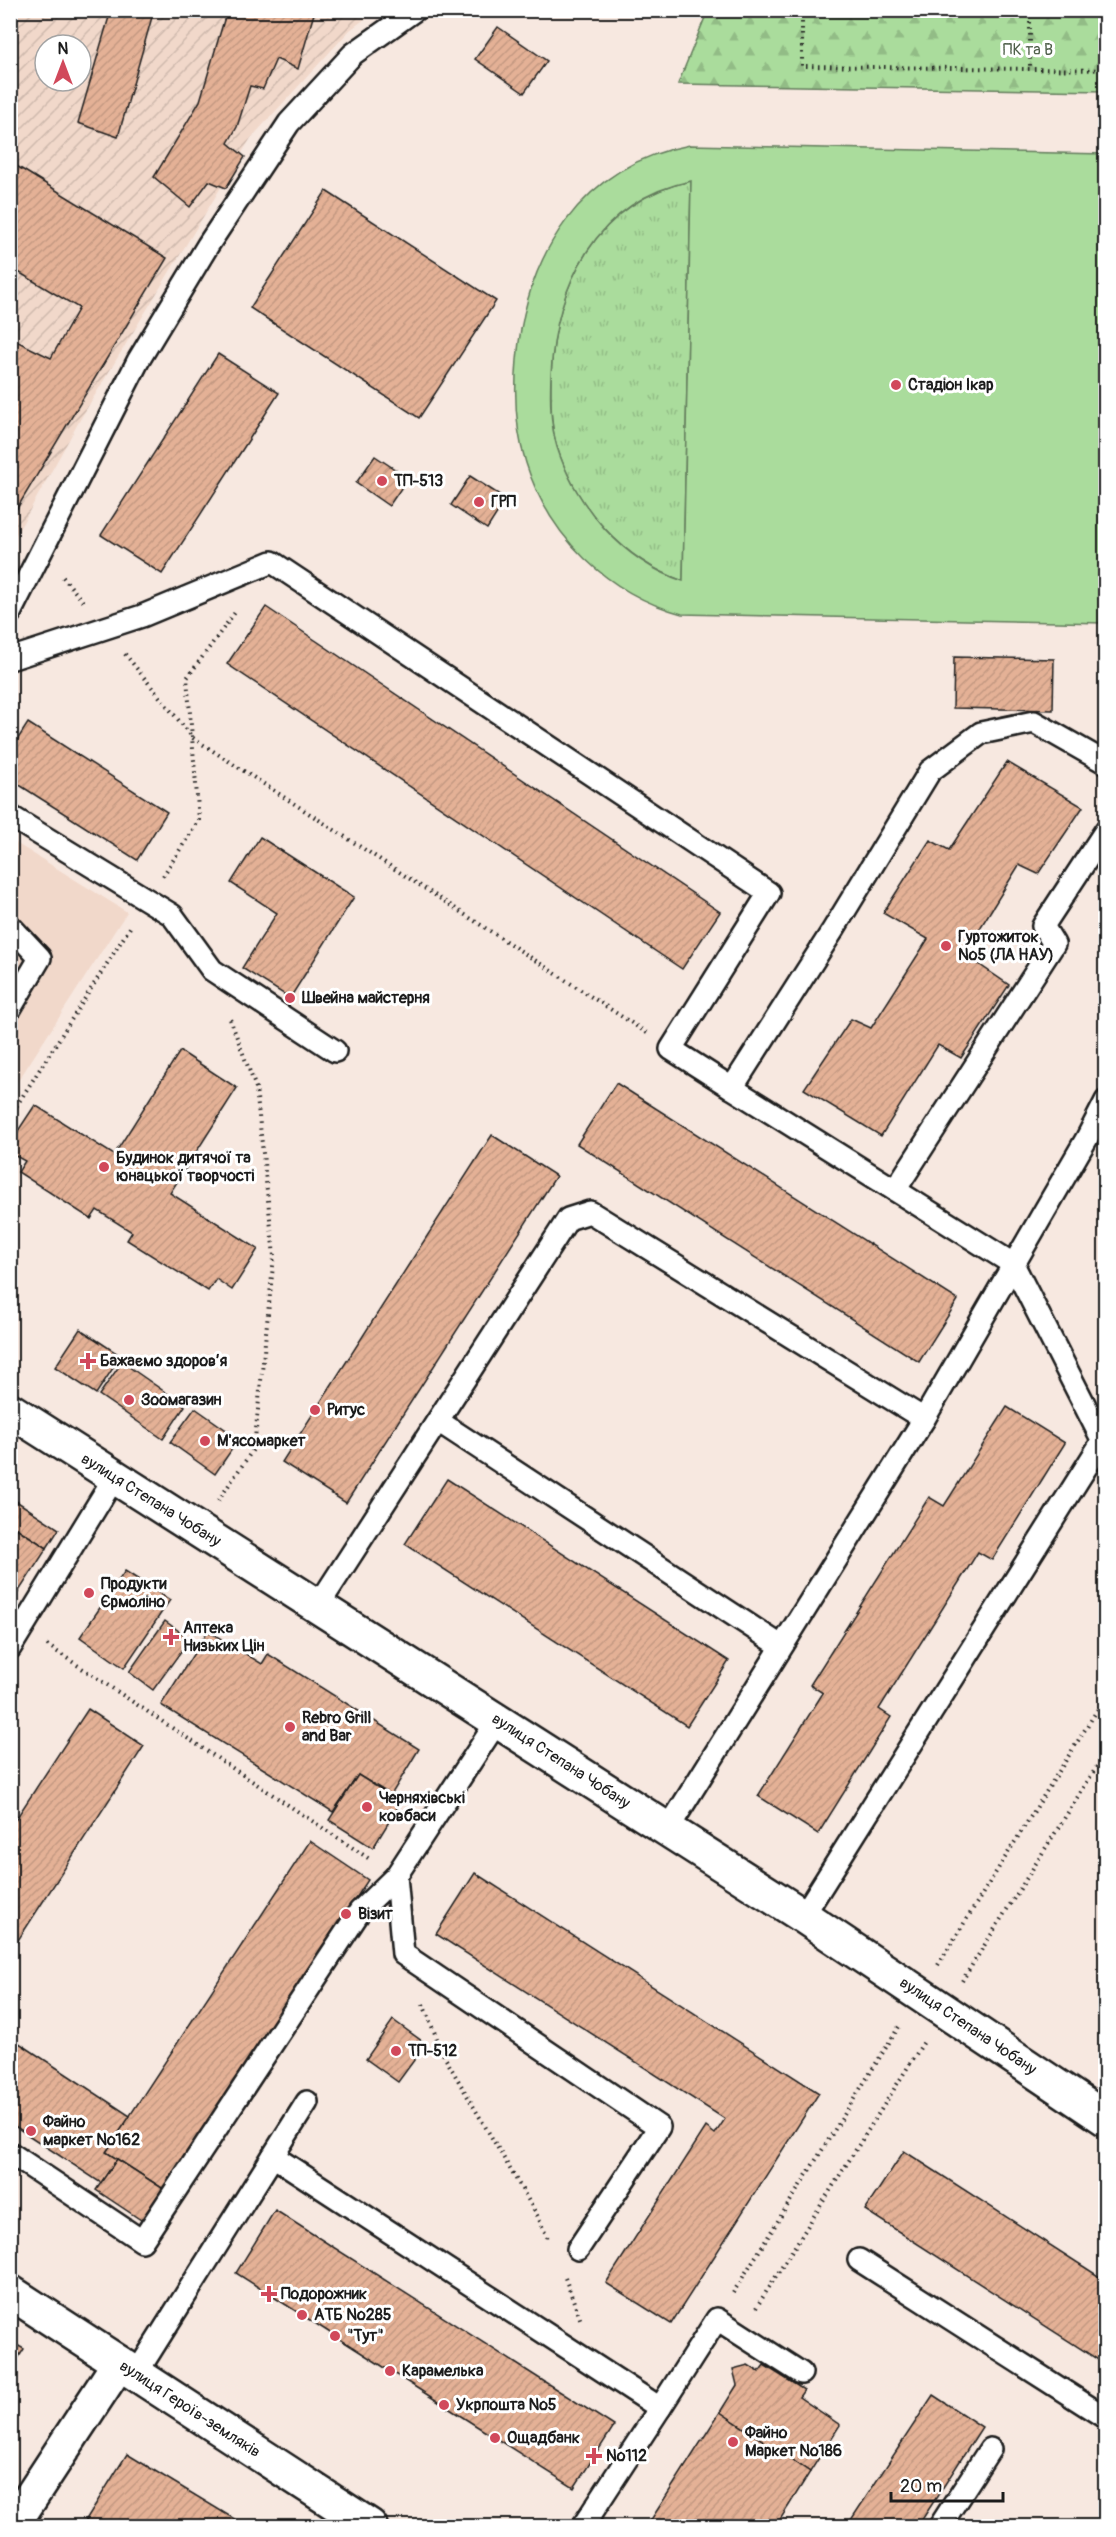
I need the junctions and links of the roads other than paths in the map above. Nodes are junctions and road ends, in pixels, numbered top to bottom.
1 (415, 10) edge
2 (10, 613) edge
3 (10, 659) edge
4 (1106, 763) edge
5 (10, 816) edge
6 (1106, 830) edge
7 (10, 926) edge
8 (10, 1009) edge
9 (335, 1051) dead end
10 (732, 1088) junction
11 (1106, 1101) edge
12 (895, 1190) junction
13 (1013, 1264) junction
14 (10, 1410) edge
15 (924, 1419) junction
16 (438, 1421) junction
17 (1104, 1444) edge
18 (114, 1478) junction
19 (318, 1606) junction
20 (782, 1646) junction
21 (10, 1648) edge
22 (498, 1720) junction
23 (668, 1829) junction
24 (396, 1876) junction
25 (803, 1916) junction
26 (307, 2102) dead end
27 (1106, 2119) edge
28 (10, 2153) edge
29 (273, 2156) junction
30 (578, 2249) dead end
31 (859, 2260) dead end
32 (10, 2292) edge
33 (128, 2368) junction
34 (801, 2373) dead end
35 (660, 2408) junction
36 (1106, 2418) edge
37 (990, 2449) dead end
38 (12, 2526) edge
39 (370, 2526) edge
40 (583, 2526) edge
41 (940, 2526) edge

1 - 2 lane
3 - 10 lane
4 - 10 lane
5 - 9 lane
6 - 12 lane
7 - 8 lane
10 - 12 lane
11 - 13 lane
12 - 13 lane
13 - 15 lane
13 - 17 lane
14 - 18 street, вулиця Степана Чобану
15 - 16 lane
15 - 20 lane
16 - 19 lane
16 - 20 lane
17 - 25 lane
18 - 19 street, вулиця Степана Чобану
18 - 21 lane
19 - 22 street, вулиця Степана Чобану
20 - 23 lane
22 - 23 street, вулиця Степана Чобану
22 - 24 lane
23 - 25 street, вулиця Степана Чобану
24 - 28 lane
24 - 30 lane
25 - 27 street, вулиця Степана Чобану
26 - 29 lane
29 - 33 lane
29 - 35 lane
31 - 36 lane
32 - 33 street, вулиця Героїв-земляків
33 - 38 street
33 - 39 street, вулиця Героїв-земляків
34 - 35 lane
35 - 40 lane
37 - 41 lane

